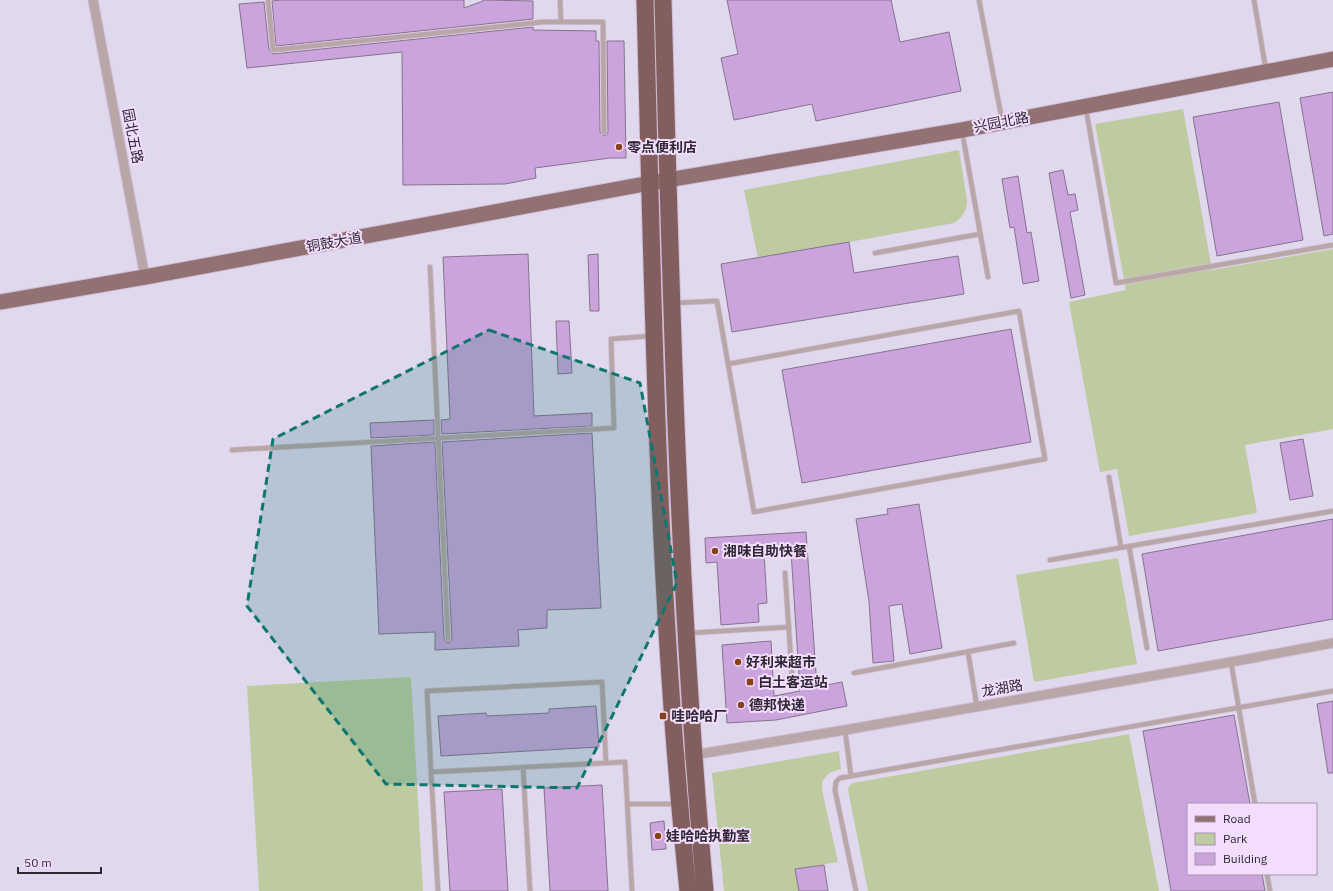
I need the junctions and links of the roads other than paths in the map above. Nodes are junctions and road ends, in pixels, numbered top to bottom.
1 (93, 0) edge
2 (268, 0) edge
3 (560, 0) edge
4 (645, 0) edge
5 (663, 0) edge
6 (979, 0) edge
7 (1254, 0) edge
8 (561, 22) junction
9 (1333, 59) edge
10 (1266, 72) junction
11 (1085, 106) junction
12 (1003, 121) junction
13 (962, 130) junction
14 (604, 132) dead end
15 (668, 180) junction
16 (650, 183) junction
17 (980, 234) junction
18 (1333, 245) edge
19 (875, 253) dead end
20 (430, 267) dead end
21 (145, 277) junction
22 (988, 277) dead end
23 (0, 302) edge
24 (671, 303) junction
25 (653, 336) junction
26 (728, 364) junction
27 (438, 438) junction
28 (232, 450) dead end
29 (1109, 477) dead end
30 (1333, 511) edge
31 (1129, 546) junction
32 (1121, 548) junction
33 (1050, 560) dead end
34 (786, 573) dead end
35 (789, 627) junction
36 (686, 633) junction
37 (448, 639) dead end
38 (1333, 643) edge
39 (1014, 644) dead end
40 (1148, 648) dead end
41 (968, 652) junction
42 (1231, 662) junction
43 (854, 673) dead end
44 (792, 676) dead end
45 (1333, 691) edge
46 (977, 707) junction
47 (1239, 708) junction
48 (845, 730) junction
49 (694, 756) junction
50 (675, 758) junction
51 (606, 763) junction
52 (523, 767) junction
53 (431, 772) junction
54 (851, 776) junction
55 (1255, 803) edge
56 (628, 804) junction
57 (679, 804) junction
58 (1267, 875) edge
59 (438, 891) edge
60 (530, 891) edge
61 (632, 891) edge
62 (688, 891) edge
63 (706, 891) edge
64 (856, 891) edge
65 (1270, 891) edge

1 - 21 street, 园北五路
2 - 8 lane
3 - 8 lane
4 - 16 highway
5 - 15 highway
6 - 12 lane
7 - 10 lane
8 - 14 lane
9 - 10 main road, 兴园北路
10 - 11 main road, 兴园北路
11 - 12 main road, 兴园北路
11 - 18 lane
12 - 13 main road, 兴园北路
13 - 15 main road, 兴园北路
13 - 17 lane
15 - 16 main road, 铜鼓大道
15 - 24 highway
16 - 21 main road, 铜鼓大道
16 - 25 highway
17 - 19 lane
17 - 22 lane
20 - 27 lane
21 - 23 main road, 铜鼓大道
24 - 26 lane
24 - 36 highway
25 - 27 lane
25 - 50 highway
26 - 26 lane
27 - 28 lane
27 - 37 lane
29 - 32 lane
30 - 31 lane
31 - 32 lane
31 - 40 lane
32 - 33 lane
34 - 35 lane
35 - 36 lane
35 - 44 lane
36 - 49 highway
38 - 42 street, 龙湖路
39 - 41 lane
41 - 43 lane
41 - 46 lane
42 - 46 street, 龙湖路
42 - 47 lane
45 - 47 lane
46 - 48 street, 龙湖路
47 - 54 lane
47 - 55 lane
48 - 49 street, 龙湖路
48 - 54 lane
49 - 50 street, 龙湖路
49 - 63 highway
50 - 57 highway
51 - 52 lane
51 - 53 lane
51 - 56 lane
52 - 53 lane
52 - 60 lane
53 - 59 lane
54 - 64 lane
56 - 57 lane
56 - 61 lane
57 - 62 highway
58 - 65 lane

